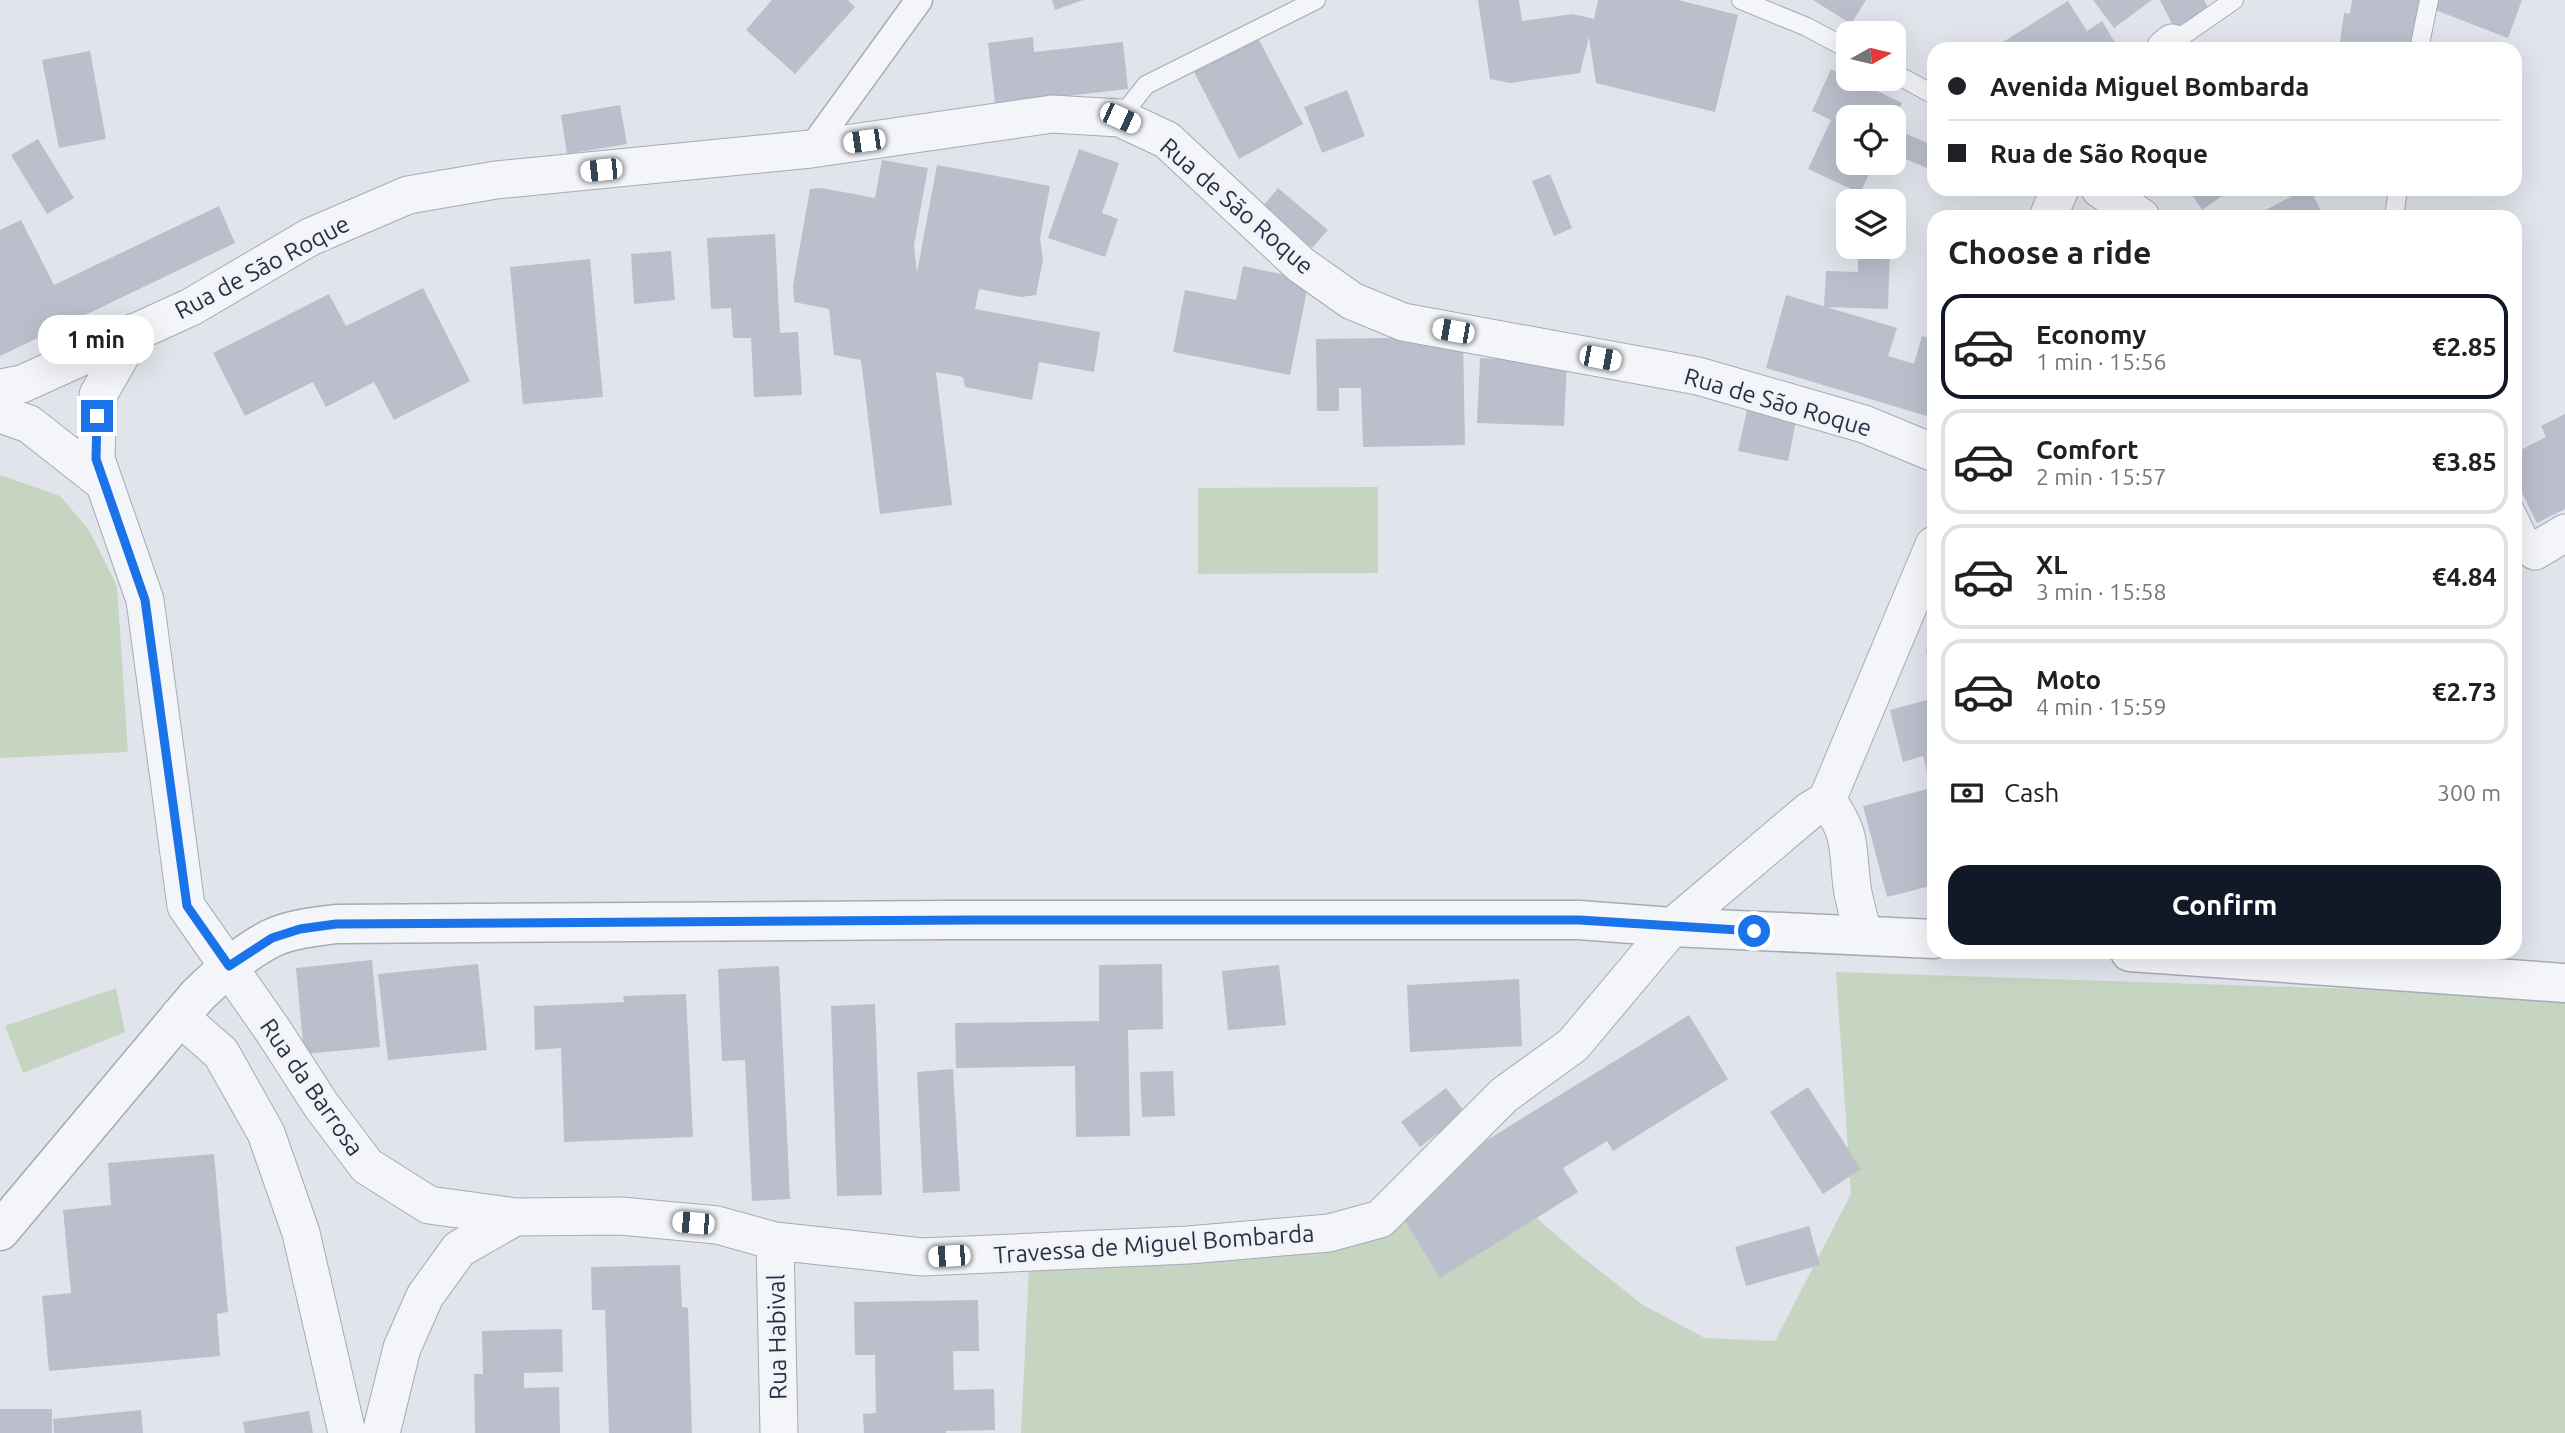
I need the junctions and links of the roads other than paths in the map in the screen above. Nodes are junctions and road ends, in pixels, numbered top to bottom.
1 (919, 0) edge
2 (1316, 0) edge
3 (1741, 0) edge
4 (2234, 0) edge
5 (2429, 0) edge
6 (1765, 6) edge
7 (2175, 42) edge
8 (2420, 42) edge
9 (1836, 43) edge
10 (1906, 80) edge
11 (1927, 91) edge
12 (1120, 118) junction
13 (811, 149) junction
14 (2110, 196) edge
15 (2131, 210) edge
16 (134, 332) junction
17 (0, 388) edge
18 (0, 414) edge
19 (1927, 450) edge
20 (104, 482) junction
21 (2522, 521) edge
22 (2538, 547) edge
23 (1927, 562) edge
24 (1827, 800) junction
25 (1672, 927) junction
26 (1864, 936) junction
27 (1927, 939) edge
28 (2225, 959) edge
29 (229, 966) junction
30 (2565, 984) edge
31 (179, 1016) junction
32 (515, 1217) junction
33 (0, 1231) edge
34 (775, 1241) junction
35 (347, 1433) edge
36 (381, 1433) edge
37 (779, 1433) edge

1 - 13 street
2 - 12 lane
3 - 6 lane
4 - 7 lane
5 - 8 lane
6 - 9 lane
10 - 11 lane
12 - 13 street, Rua de São Roque
12 - 19 street, Rua de São Roque
13 - 16 street, Rua de São Roque
14 - 15 street
16 - 17 street, Rua de São Roque
16 - 20 street
18 - 20 street
20 - 29 street, Rua da Barrosa
21 - 22 lane
23 - 24 street
24 - 25 street, Travessa de Miguel Bombarda
24 - 26 street
25 - 26 street
25 - 29 street
25 - 34 street, Travessa de Miguel Bombarda
26 - 27 street
28 - 30 street
29 - 31 street
29 - 32 street, Rua da Barrosa
31 - 33 street
31 - 35 street
32 - 34 street, Travessa de Miguel Bombarda
32 - 36 street
34 - 37 street, Rua Habival

